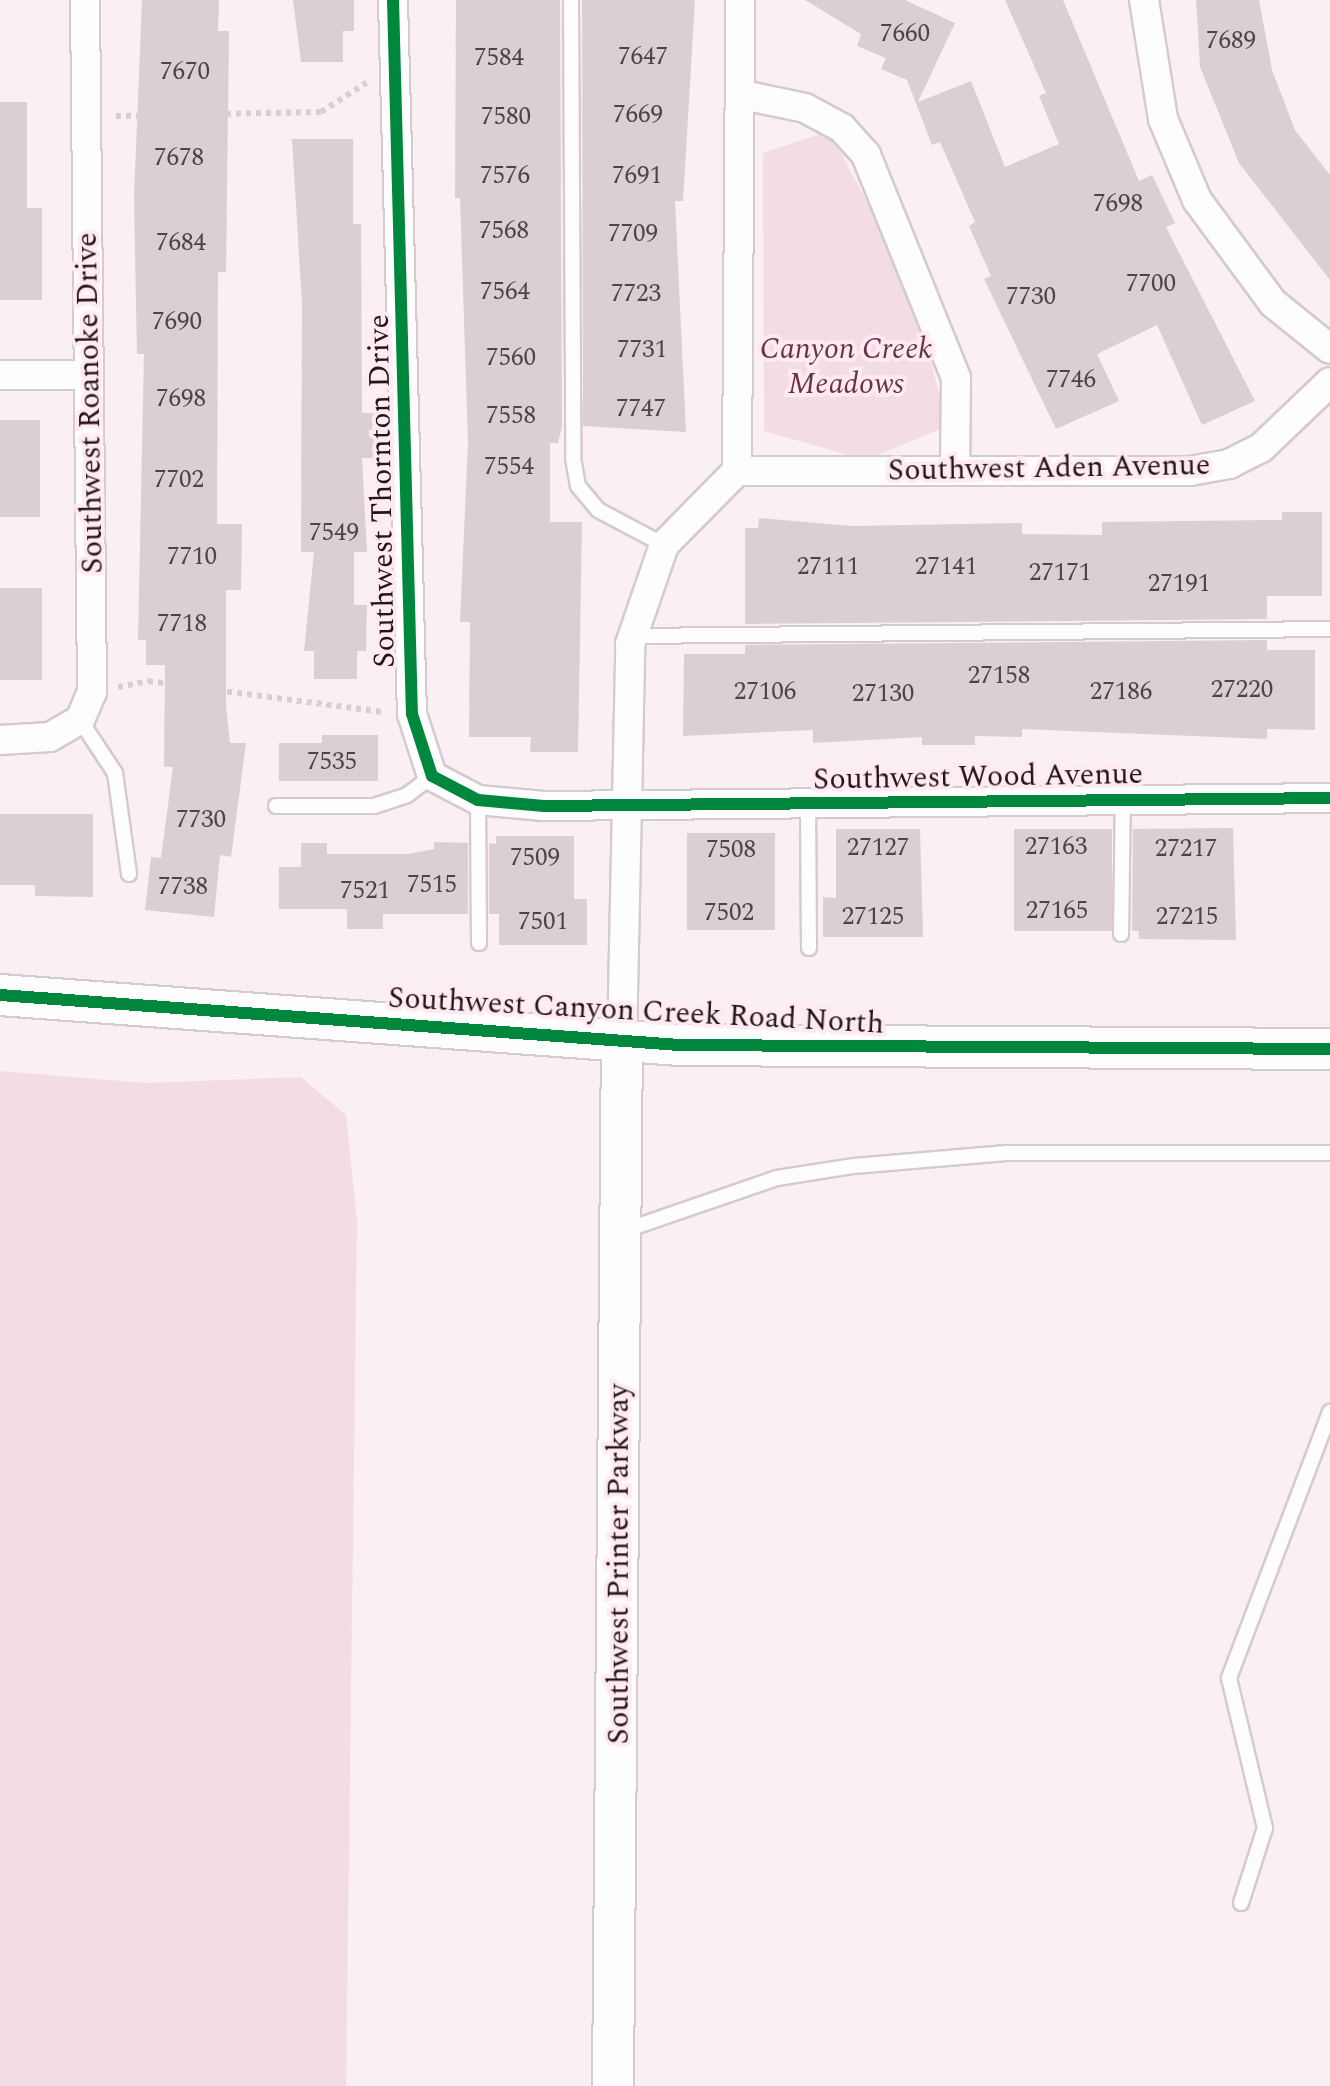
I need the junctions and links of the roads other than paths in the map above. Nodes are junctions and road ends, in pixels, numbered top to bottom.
1 (85, 0) edge
2 (393, 0) edge
3 (571, 0) edge
4 (740, 0) edge
5 (1144, 0) edge
6 (743, 95) junction
7 (1330, 349) edge
8 (0, 375) edge
9 (87, 375) junction
10 (1330, 382) edge
11 (737, 470) junction
12 (955, 470) junction
13 (664, 544) junction
14 (1330, 630) edge
15 (632, 636) junction
16 (80, 720) junction
17 (0, 740) edge
18 (432, 776) junction
19 (1122, 798) junction
20 (1330, 798) edge
21 (478, 800) junction
22 (808, 804) junction
23 (276, 806) dead end
24 (627, 806) junction
25 (130, 874) dead end
26 (1122, 934) dead end
27 (478, 942) dead end
28 (810, 948) dead end
29 (0, 995) edge
30 (622, 1042) junction
31 (1330, 1050) edge
32 (1330, 1153) edge
33 (620, 1232) junction
34 (1330, 1412) edge
35 (1241, 1904) dead end
36 (614, 2086) edge

1 - 9 street, Southwest Roanoke Drive
2 - 18 street, Southwest Thornton Drive
3 - 13 lane
4 - 6 street
5 - 7 street
6 - 11 street
6 - 12 street
8 - 9 street
9 - 16 street, Southwest Roanoke Drive
10 - 12 street, Southwest Aden Avenue
11 - 12 street, Southwest Aden Avenue
11 - 13 street
13 - 15 street
14 - 15 lane
15 - 24 street
16 - 17 street
16 - 25 lane
18 - 21 street
18 - 23 lane
19 - 20 street, Southwest Wood Avenue
19 - 22 street, Southwest Wood Avenue
19 - 26 lane
21 - 24 street
21 - 27 lane
22 - 24 street, Southwest Wood Avenue
22 - 28 lane
24 - 30 street
29 - 30 main road, Southwest Canyon Creek Road North
30 - 31 main road, Southwest Canyon Creek Road North
30 - 33 main road, Southwest Printer Parkway
32 - 33 lane
33 - 36 main road, Southwest Printer Parkway
34 - 35 lane

